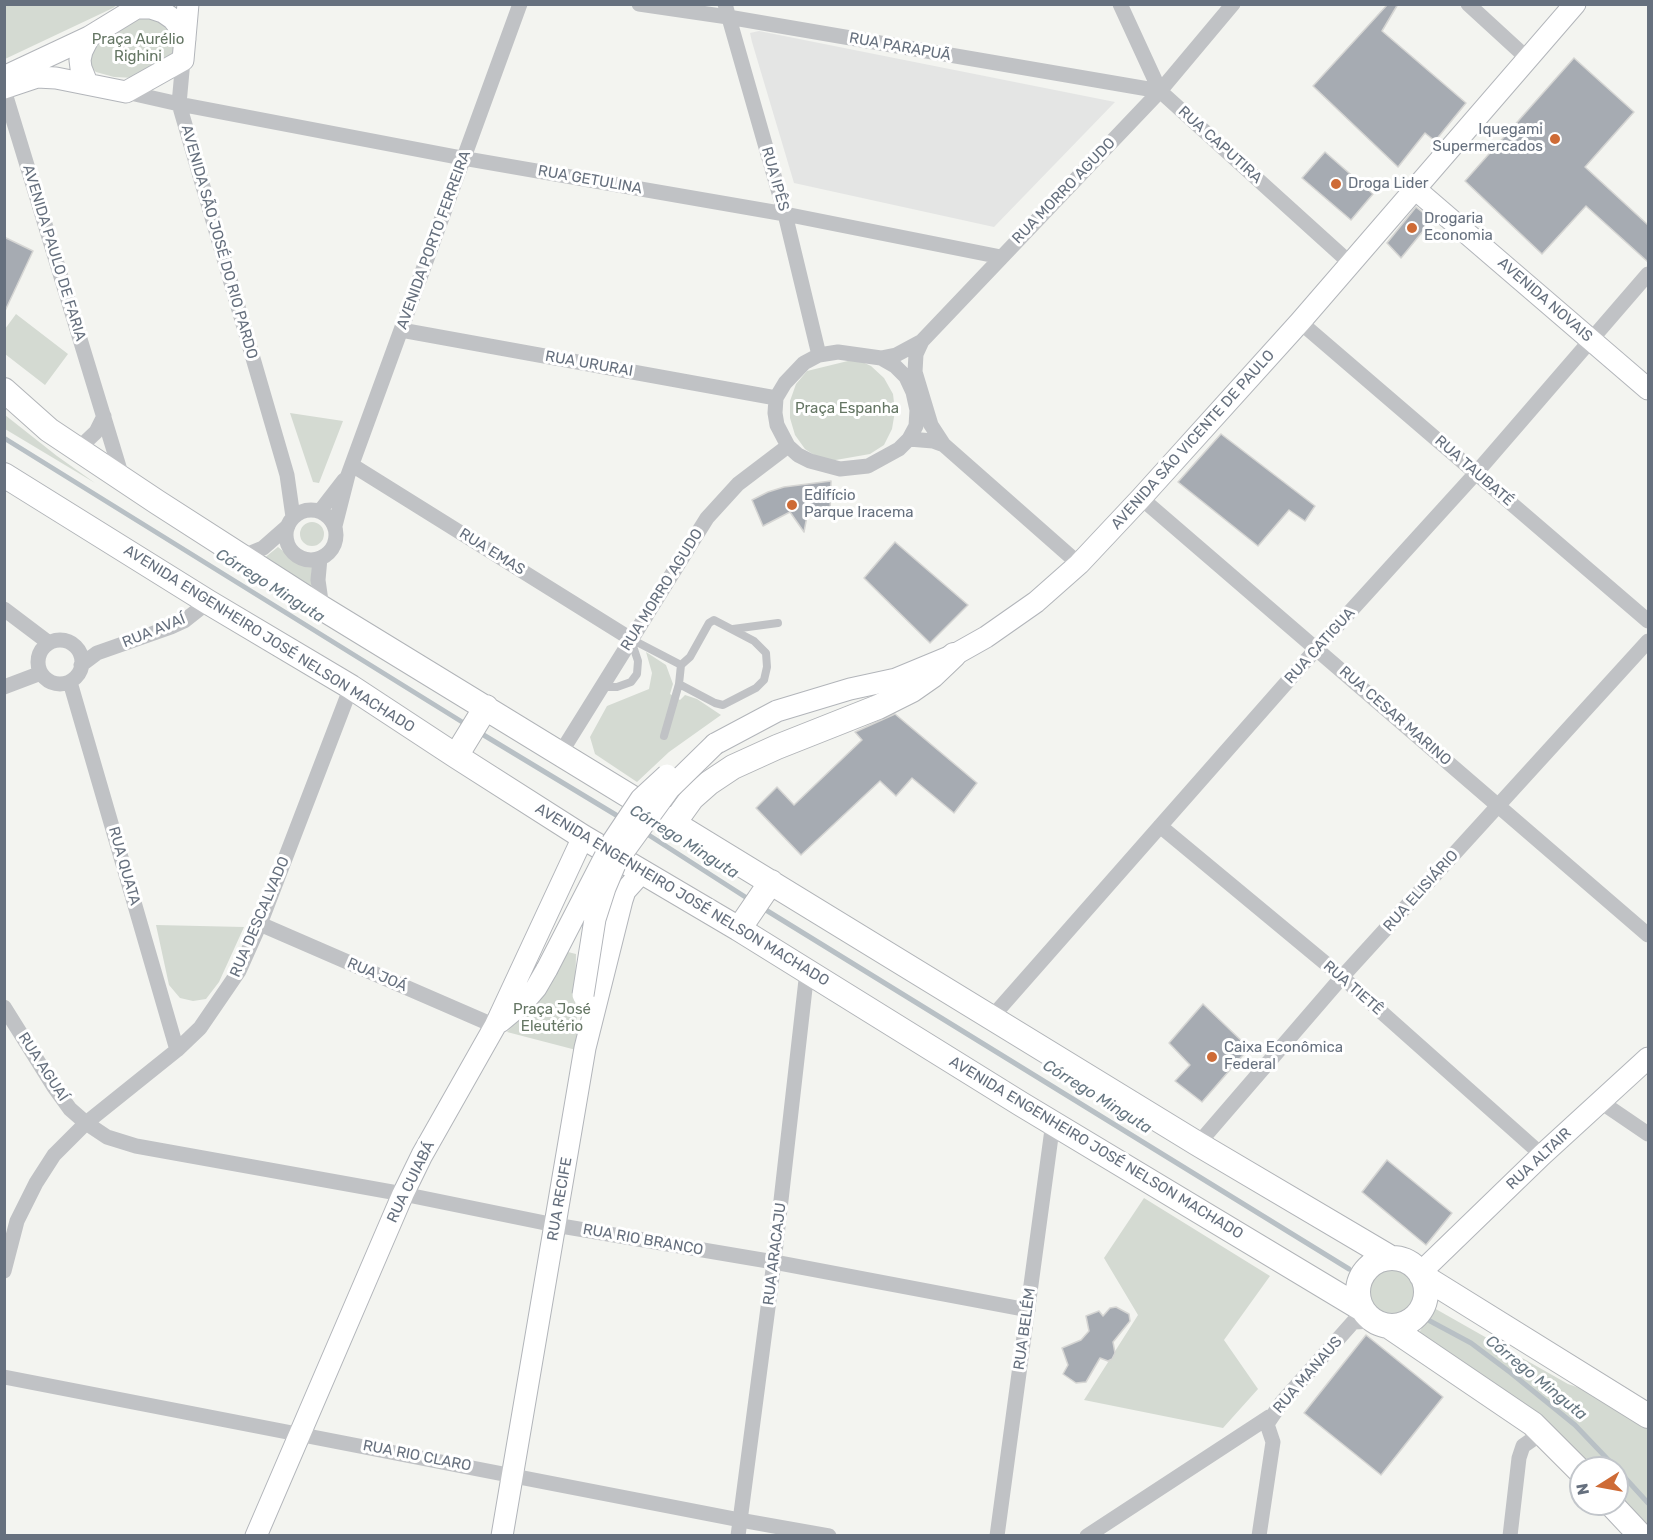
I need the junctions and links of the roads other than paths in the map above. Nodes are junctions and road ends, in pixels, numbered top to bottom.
1 (188, 4) edge
2 (520, 4) edge
3 (639, 4) edge
4 (1120, 4) edge
5 (1233, 4) edge
6 (1467, 4) edge
7 (1575, 4) edge
8 (141, 6) edge
9 (727, 11) edge
10 (89, 36) junction
11 (185, 39) junction
12 (1528, 58) junction
13 (183, 60) junction
14 (4, 76) edge
15 (87, 83) junction
16 (4, 89) edge
17 (1160, 91) junction
18 (126, 92) junction
19 (180, 104) junction
20 (462, 158) junction
21 (1414, 188) junction
22 (785, 213) junction
23 (1001, 257) junction
24 (1350, 263) junction
25 (1648, 274) edge
26 (1300, 322) junction
27 (402, 330) junction
28 (1592, 340) junction
29 (922, 341) junction
30 (819, 355) junction
31 (880, 358) junction
32 (1648, 389) edge
33 (4, 390) edge
34 (776, 398) junction
35 (104, 416) junction
36 (909, 439) junction
37 (944, 445) junction
38 (788, 446) junction
39 (78, 449) junction
40 (350, 470) junction
41 (1476, 473) junction
42 (4, 475) edge
43 (123, 480) junction
44 (1141, 498) junction
45 (302, 516) junction
46 (335, 526) junction
47 (241, 557) junction
48 (320, 558) junction
49 (1079, 564) junction
50 (208, 602) junction
51 (322, 608) junction
52 (4, 609) edge
53 (1648, 621) edge
54 (778, 623) dead end
55 (732, 629) junction
56 (631, 639) junction
57 (1648, 640) edge
58 (49, 643) junction
59 (76, 648) junction
60 (1317, 648) junction
61 (97, 653) junction
62 (954, 655) junction
63 (681, 665) junction
64 (81, 666) junction
65 (41, 673) junction
66 (70, 682) junction
67 (679, 684) junction
68 (4, 687) edge
69 (351, 687) junction
70 (602, 687) junction
71 (472, 730) junction
72 (664, 736) dead end
73 (715, 744) junction
74 (561, 754) junction
75 (1498, 807) junction
76 (674, 823) junction
77 (1160, 826) junction
78 (583, 837) junction
79 (643, 871) junction
80 (755, 904) junction
81 (260, 924) junction
82 (1648, 935) edge
83 (807, 971) junction
84 (1342, 977) junction
85 (4, 1007) edge
86 (992, 1017) junction
87 (495, 1026) junction
88 (585, 1048) junction
89 (177, 1050) junction
90 (1648, 1058) edge
91 (1601, 1102) junction
92 (1053, 1122) junction
93 (86, 1123) junction
94 (1648, 1134) edge
95 (1198, 1144) junction
96 (1542, 1155) junction
97 (403, 1194) junction
98 (555, 1225) junction
99 (6, 1251) edge
100 (774, 1262) junction
101 (1415, 1266) junction
102 (4, 1271) edge
103 (1028, 1310) junction
104 (1368, 1318) junction
105 (4, 1377) edge
106 (1648, 1416) edge
107 (1267, 1424) junction
108 (1250, 1430) junction
109 (299, 1434) junction
110 (1545, 1435) junction
111 (1273, 1442) junction
112 (1569, 1460) edge
113 (513, 1474) junction
114 (1622, 1516) edge
115 (739, 1528) edge
116 (256, 1536) edge
117 (502, 1536) edge
118 (829, 1536) edge
119 (997, 1536) edge
120 (1087, 1536) edge
121 (1259, 1536) edge
122 (1510, 1536) edge
123 (1641, 1536) edge

1 - 11 main road, AVENIDA SÃO JOSÉ DO RIO PARDO
2 - 20 street, AVENIDA PORTO FERREIRA
3 - 9 street, RUA PARAPUÃ
4 - 17 street, RUA CAPUTIRA
5 - 17 street, RUA MORRO AGUDO
6 - 12 street
7 - 12 main road, AVENIDA SÃO VICENTE DE PAULO
8 - 10 main road
8 - 11 main road
9 - 17 street, RUA PARAPUÃ
9 - 22 street, RUA IPÊS
10 - 14 main road
10 - 15 main road
11 - 13 main road, AVENIDA SÃO JOSÉ DO RIO PARDO
12 - 21 main road, AVENIDA SÃO VICENTE DE PAULO
13 - 18 main road
13 - 19 street, AVENIDA SÃO JOSÉ DO RIO PARDO
15 - 16 main road
15 - 18 main road
16 - 35 street, AVENIDA PAULO DE FARIA
17 - 23 street, RUA MORRO AGUDO
17 - 24 street, RUA CAPUTIRA
18 - 19 street, RUA GETULINA
19 - 20 street, RUA GETULINA
19 - 45 street, AVENIDA SÃO JOSÉ DO RIO PARDO
20 - 22 street, RUA GETULINA
20 - 27 street, AVENIDA PORTO FERREIRA
21 - 24 main road, AVENIDA SÃO VICENTE DE PAULO
21 - 28 main road, AVENIDA NOVAIS
22 - 23 street, RUA GETULINA
22 - 30 street, RUA IPÊS
23 - 29 street, RUA MORRO AGUDO
24 - 26 main road, AVENIDA SÃO VICENTE DE PAULO
25 - 28 street, RUA CATIGUA
26 - 41 street, RUA TAUBATÉ
26 - 44 main road, AVENIDA SÃO VICENTE DE PAULO
27 - 34 street, RUA URURAI
27 - 40 street, AVENIDA PORTO FERREIRA
28 - 32 main road, AVENIDA NOVAIS
28 - 41 street, RUA CATIGUA
29 - 31 street, RUA MORRO AGUDO
29 - 37 street
30 - 31 street
30 - 34 street
31 - 36 street
33 - 39 main road, AVENIDA ENGENHEIRO JOSÉ NELSON MACHADO
34 - 38 street
35 - 39 street
35 - 43 street, AVENIDA PAULO DE FARIA
36 - 37 street
36 - 38 street
37 - 49 street
38 - 56 street, RUA MORRO AGUDO
39 - 43 main road, AVENIDA ENGENHEIRO JOSÉ NELSON MACHADO
40 - 45 street, AVENIDA PORTO FERREIRA
40 - 46 street, AVENIDA PORTO FERREIRA
40 - 56 street, RUA EMAS
41 - 53 street, RUA TAUBATÉ
41 - 60 street, RUA CATIGUA
42 - 50 main road, AVENIDA ENGENHEIRO JOSÉ NELSON MACHADO
43 - 47 main road, AVENIDA ENGENHEIRO JOSÉ NELSON MACHADO
44 - 49 main road, AVENIDA SÃO VICENTE DE PAULO
44 - 60 street, RUA CESAR MARINO
45 - 46 street
45 - 47 street, AVENIDA PORTO FERREIRA
45 - 48 street
46 - 48 street
47 - 51 main road, AVENIDA ENGENHEIRO JOSÉ NELSON MACHADO
48 - 51 street
49 - 62 main road, AVENIDA SÃO VICENTE DE PAULO
50 - 61 street, RUA AVAÍ
50 - 69 main road, AVENIDA ENGENHEIRO JOSÉ NELSON MACHADO
51 - 71 main road, AVENIDA ENGENHEIRO JOSÉ NELSON MACHADO
52 - 58 street
54 - 55 lane
55 - 63 lane
55 - 67 lane
56 - 63 lane
56 - 70 street, RUA MORRO AGUDO
56 - 70 lane
57 - 75 street, RUA ELISIÁRIO
58 - 59 street
58 - 65 street
59 - 61 street
59 - 64 street
60 - 75 street, RUA CESAR MARINO
60 - 77 street, RUA CATIGUA
61 - 64 street, RUA AVAÍ
62 - 73 main road, AVENIDA SÃO VICENTE DE PAULO
62 - 76 main road
63 - 67 lane
64 - 66 street
65 - 66 street
65 - 68 street
66 - 89 street, RUA QUATA
67 - 72 lane
69 - 71 main road, AVENIDA ENGENHEIRO JOSÉ NELSON MACHADO
69 - 81 street, RUA DESCALVADO
70 - 74 street, RUA MORRO AGUDO
71 - 74 main road, AVENIDA ENGENHEIRO JOSÉ NELSON MACHADO
71 - 78 main road, AVENIDA ENGENHEIRO JOSÉ NELSON MACHADO
73 - 87 main road, AVENIDA SÃO VICENTE DE PAULO, bridge
73 - 88 main road, AVENIDA SÃO VICENTE DE PAULO, bridge
74 - 76 main road, AVENIDA ENGENHEIRO JOSÉ NELSON MACHADO
75 - 82 street, RUA CESAR MARINO
75 - 84 street, RUA ELISIÁRIO
76 - 80 main road, AVENIDA ENGENHEIRO JOSÉ NELSON MACHADO
77 - 84 street, RUA TIETÊ
77 - 86 street, RUA CATIGUA
78 - 79 main road, AVENIDA ENGENHEIRO JOSÉ NELSON MACHADO
78 - 87 main road, RUA CUIABÁ
79 - 80 main road, AVENIDA ENGENHEIRO JOSÉ NELSON MACHADO
79 - 88 main road, RUA RECIFE
80 - 83 main road, AVENIDA ENGENHEIRO JOSÉ NELSON MACHADO
80 - 86 main road, AVENIDA ENGENHEIRO JOSÉ NELSON MACHADO
81 - 87 street, RUA JOÁ
81 - 89 street, RUA DESCALVADO
83 - 92 main road, AVENIDA ENGENHEIRO JOSÉ NELSON MACHADO
83 - 100 street, RUA ARACAJU
84 - 95 street, RUA ELISIÁRIO
84 - 96 street, RUA TIETÊ
85 - 93 street, RUA AGUAÍ
86 - 95 main road, AVENIDA ENGENHEIRO JOSÉ NELSON MACHADO
87 - 97 main road, RUA CUIABÁ
88 - 98 main road, RUA RECIFE
89 - 93 street, RUA DESCALVADO
90 - 91 main road, RUA ALTAIR
91 - 94 street
91 - 96 main road, RUA ALTAIR
92 - 103 street, RUA BELÉM
92 - 104 main road, AVENIDA ENGENHEIRO JOSÉ NELSON MACHADO
93 - 97 street, RUA RIO BRANCO
93 - 99 street, RUA DESCALVADO
95 - 101 main road, AVENIDA ENGENHEIRO JOSÉ NELSON MACHADO
96 - 101 main road, RUA ALTAIR
97 - 98 street, RUA RIO BRANCO
97 - 109 main road, RUA CUIABÁ
98 - 100 street, RUA RIO BRANCO
98 - 113 main road, RUA RECIFE
99 - 102 street, RUA DESCALVADO
100 - 103 street, RUA RIO BRANCO
100 - 115 street, RUA ARACAJU
101 - 104 main road
101 - 104 main road
101 - 106 main road, AVENIDA ENGENHEIRO JOSÉ NELSON MACHADO
103 - 119 street, RUA BELÉM
104 - 107 street, RUA MANAUS
104 - 110 main road, AVENIDA ENGENHEIRO JOSÉ NELSON MACHADO
105 - 109 street, RUA RIO CLARO
107 - 108 street
107 - 111 street, RUA MANAUS
108 - 111 street
108 - 120 street
109 - 113 street, RUA RIO CLARO
109 - 116 main road, RUA CUIABÁ
110 - 112 main road, AVENIDA ENGENHEIRO JOSÉ NELSON MACHADO
110 - 122 street
111 - 121 street, RUA MANAUS
113 - 115 street, RUA RIO CLARO
113 - 117 main road, RUA RECIFE
114 - 123 main road
115 - 118 street, RUA RIO CLARO

